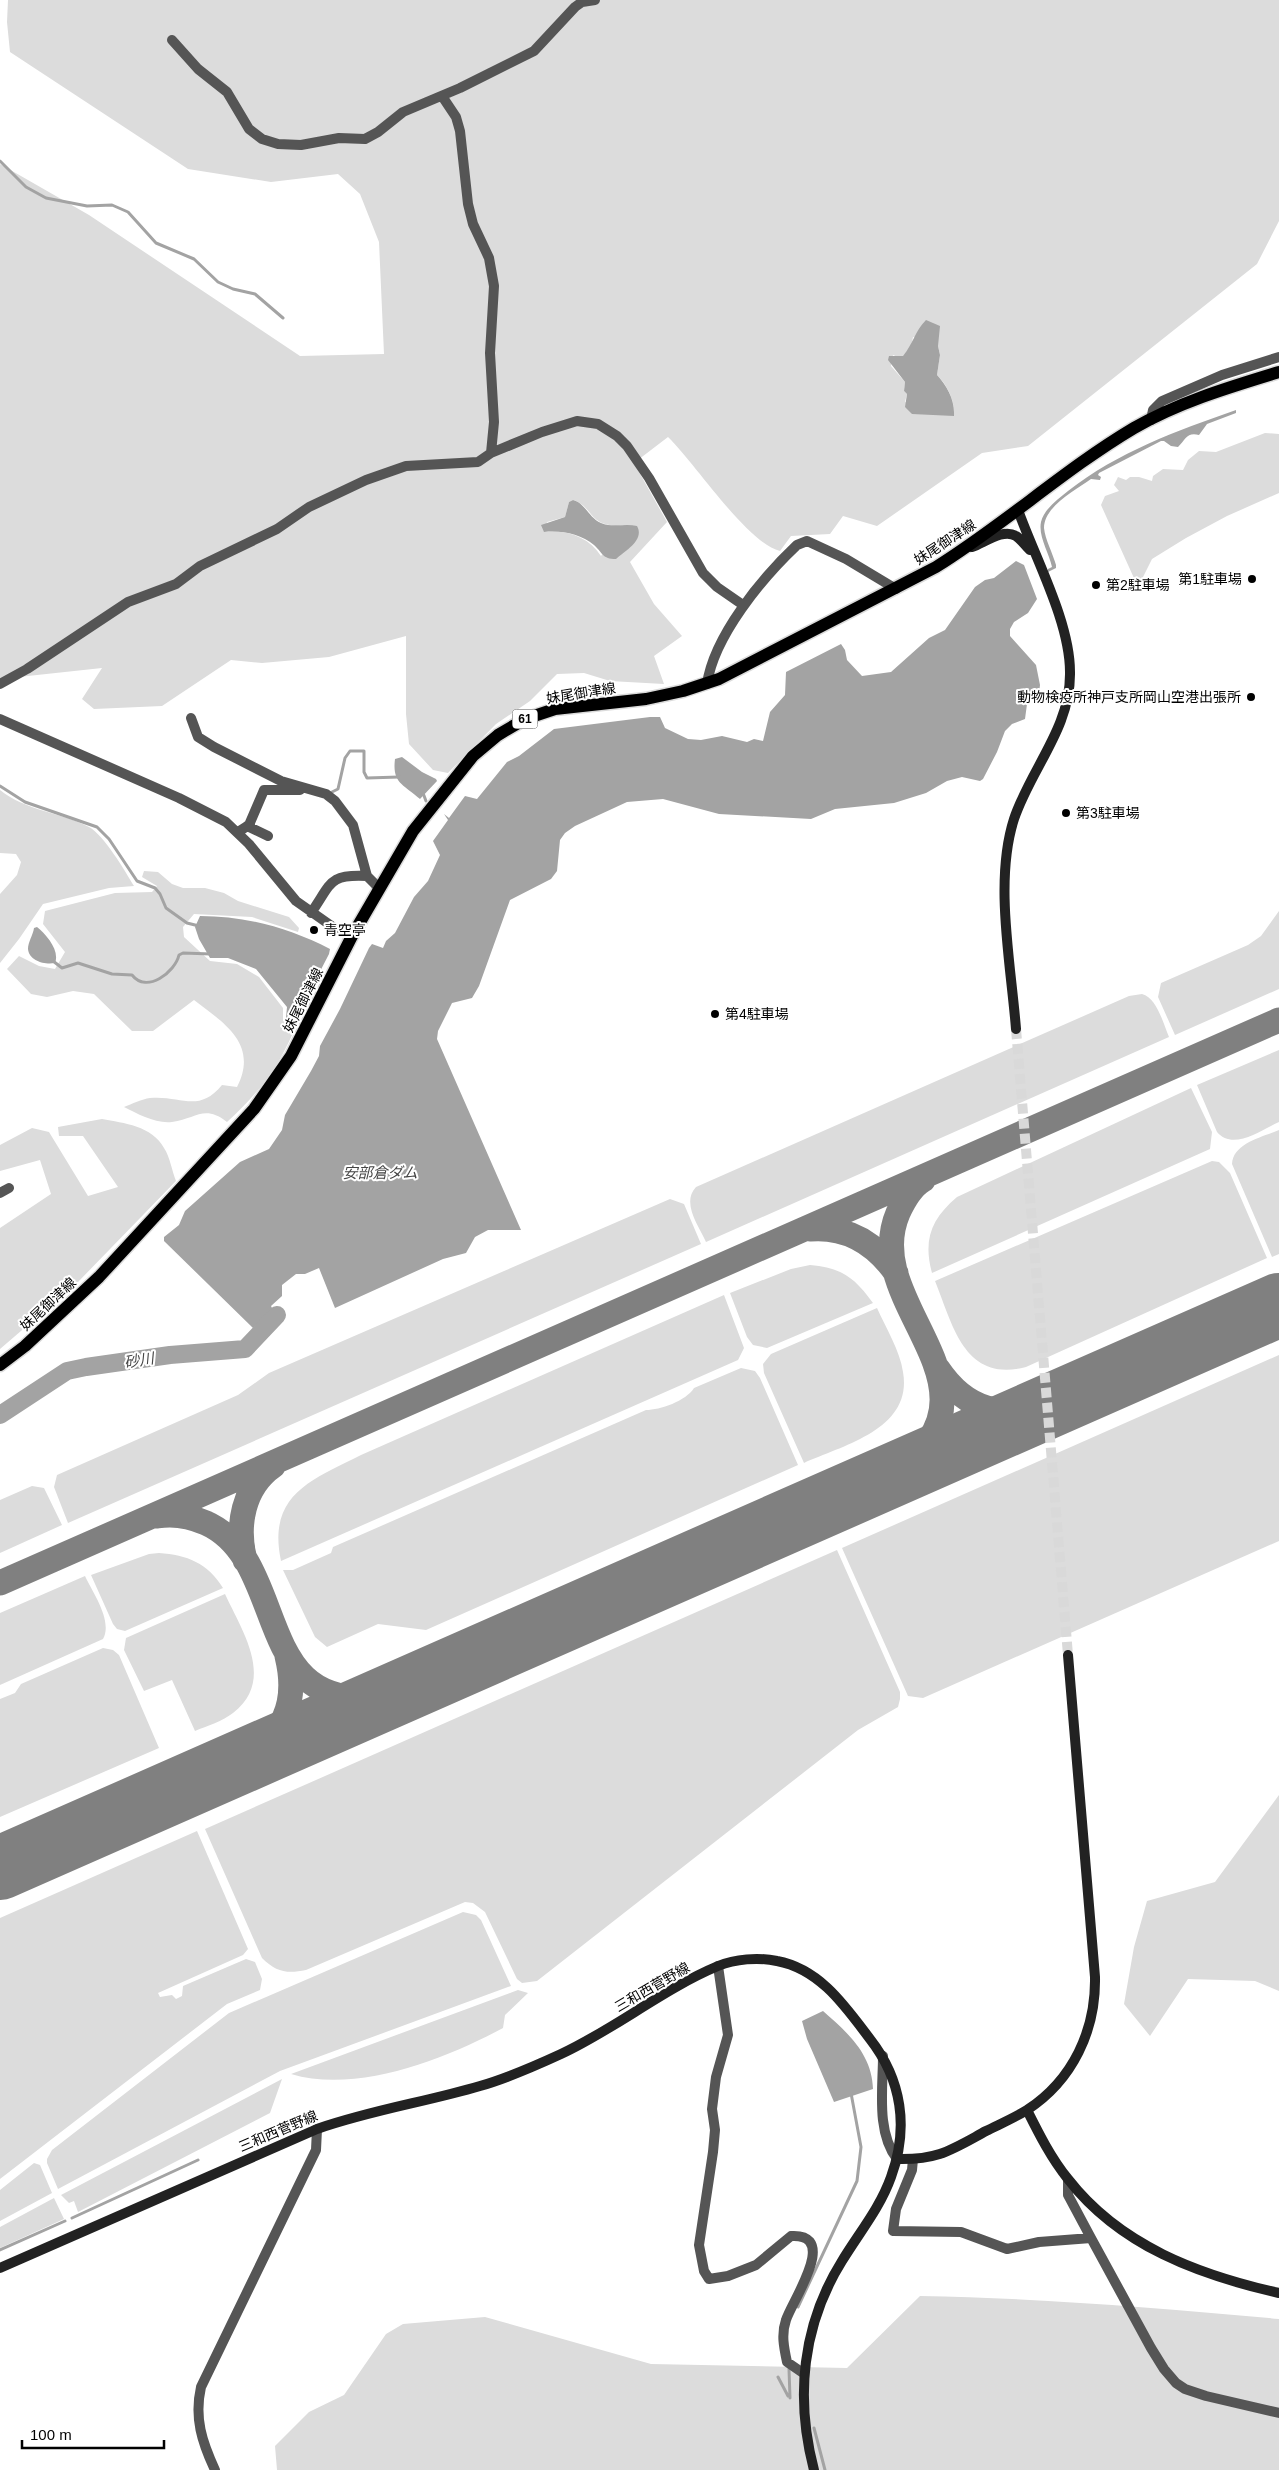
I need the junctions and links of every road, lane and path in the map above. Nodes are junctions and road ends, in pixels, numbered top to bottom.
1 (595, 0) edge
2 (172, 40) dead end
3 (442, 96) junction
4 (1279, 357) edge
5 (1250, 365) junction
6 (1279, 372) edge
7 (1256, 379) junction
8 (1152, 420) junction
9 (491, 453) junction
10 (1018, 510) junction
11 (964, 549) junction
12 (1033, 552) junction
13 (896, 589) junction
14 (743, 605) junction
15 (0, 684) edge
16 (707, 684) junction
17 (191, 718) dead end
18 (0, 720) edge
19 (309, 790) junction
20 (243, 829) junction
21 (268, 836) dead end
22 (367, 876) junction
23 (378, 887) junction
24 (311, 913) junction
25 (352, 936) junction
26 (1016, 1029) tunnel mouth
27 (0, 1365) edge
28 (1068, 1655) tunnel mouth
29 (718, 1966) junction
30 (883, 2056) junction
31 (1027, 2110) junction
32 (317, 2128) junction
33 (897, 2159) junction
34 (913, 2159) junction
35 (1068, 2180) junction
36 (1091, 2238) junction
37 (0, 2268) edge
38 (1279, 2293) edge
39 (804, 2373) junction
40 (1279, 2414) edge
41 (215, 2470) edge
42 (814, 2470) edge

1 - 3 street
2 - 3 street
3 - 9 street
4 - 5 street
5 - 7 street
5 - 8 street
6 - 7 main road, 妹尾御津線 / 61
7 - 8 main road, 妹尾御津線 / 61
8 - 10 main road, 妹尾御津線 / 61
9 - 14 street
9 - 15 street
10 - 11 main road, 妹尾御津線 / 61
10 - 12 street
11 - 12 street
11 - 13 main road, 妹尾御津線 / 61
12 - 26 street
13 - 14 street
13 - 16 main road, 妹尾御津線 / 61
14 - 16 street
16 - 23 main road, 妹尾御津線 / 61
17 - 19 street
18 - 20 street
19 - 20 street
19 - 22 street
20 - 21 street
20 - 24 street
22 - 23 street
22 - 24 street
23 - 25 main road, 妹尾御津線 / 61
24 - 25 street
25 - 27 main road, 妹尾御津線 / 61
28 - 31 street
29 - 30 street, 三和西菅野線
29 - 32 street, 三和西菅野線
29 - 39 street
30 - 33 street
30 - 33 street, 三和西菅野線
31 - 34 street
31 - 35 street
32 - 37 street, 三和西菅野線
32 - 41 street
33 - 34 street
33 - 39 street, 三和西菅野線
34 - 36 street
35 - 36 street
35 - 38 street
36 - 40 street
39 - 42 street, 三和西菅野線

